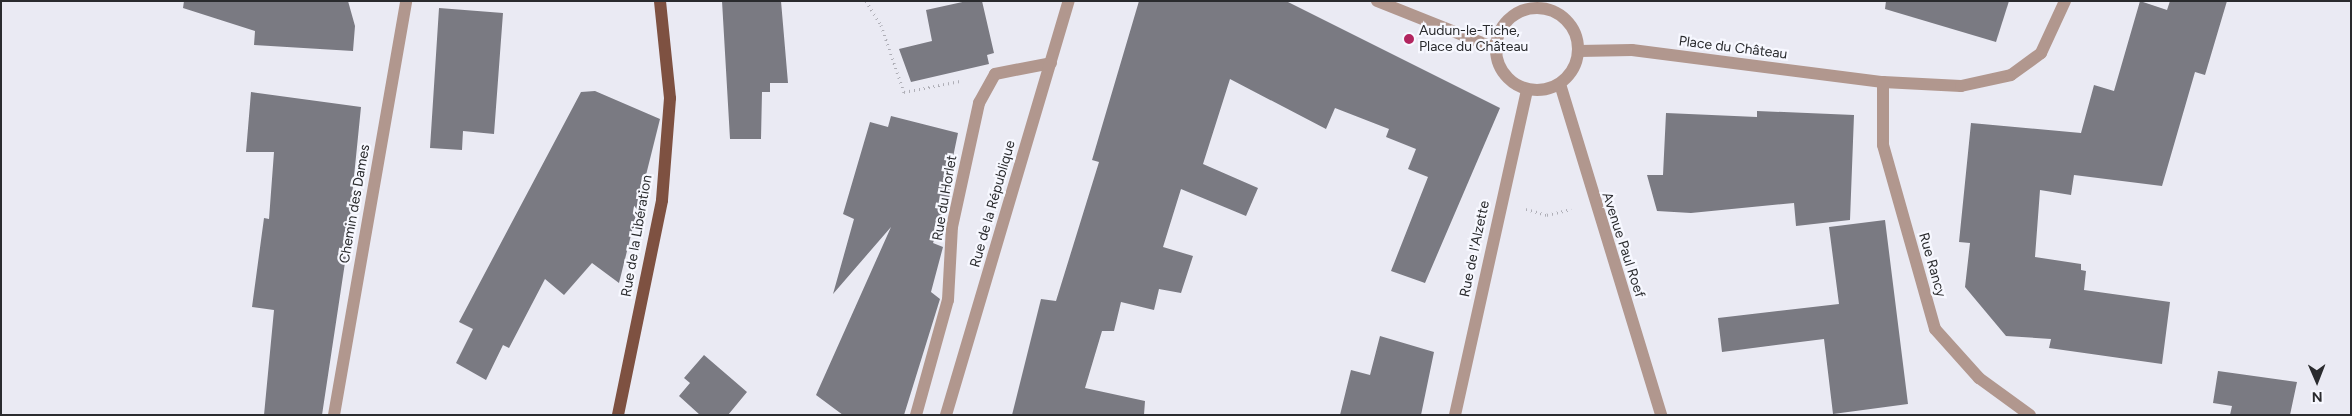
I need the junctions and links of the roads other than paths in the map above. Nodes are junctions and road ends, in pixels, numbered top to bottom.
1 (660, 1) edge
2 (1069, 1) edge
3 (1377, 1) edge
4 (2065, 1) edge
5 (404, 2) edge
6 (1524, 5) edge
7 (1495, 48) junction
8 (1579, 51) junction
9 (1051, 63) junction
10 (1883, 82) junction
11 (1560, 84) junction
12 (1527, 90) junction
13 (334, 415) edge
14 (618, 415) edge
15 (916, 415) edge
16 (946, 415) edge
17 (1455, 415) edge
18 (1661, 415) edge
19 (2030, 415) edge

1 - 14 main road, Rue de la Libération
2 - 9 street, Rue de la République
3 - 7 street
4 - 10 street, Place du Château
5 - 13 street, Chemin des Dames
6 - 7 street
6 - 8 street
7 - 12 street
8 - 10 street, Place du Château
8 - 11 street
9 - 15 street, Rue du Horlet
9 - 16 street, Rue de la République
10 - 19 street, Rue Rancy
11 - 12 street
11 - 18 street, Avenue Paul Roef
12 - 17 street, Rue de l'Alzette

